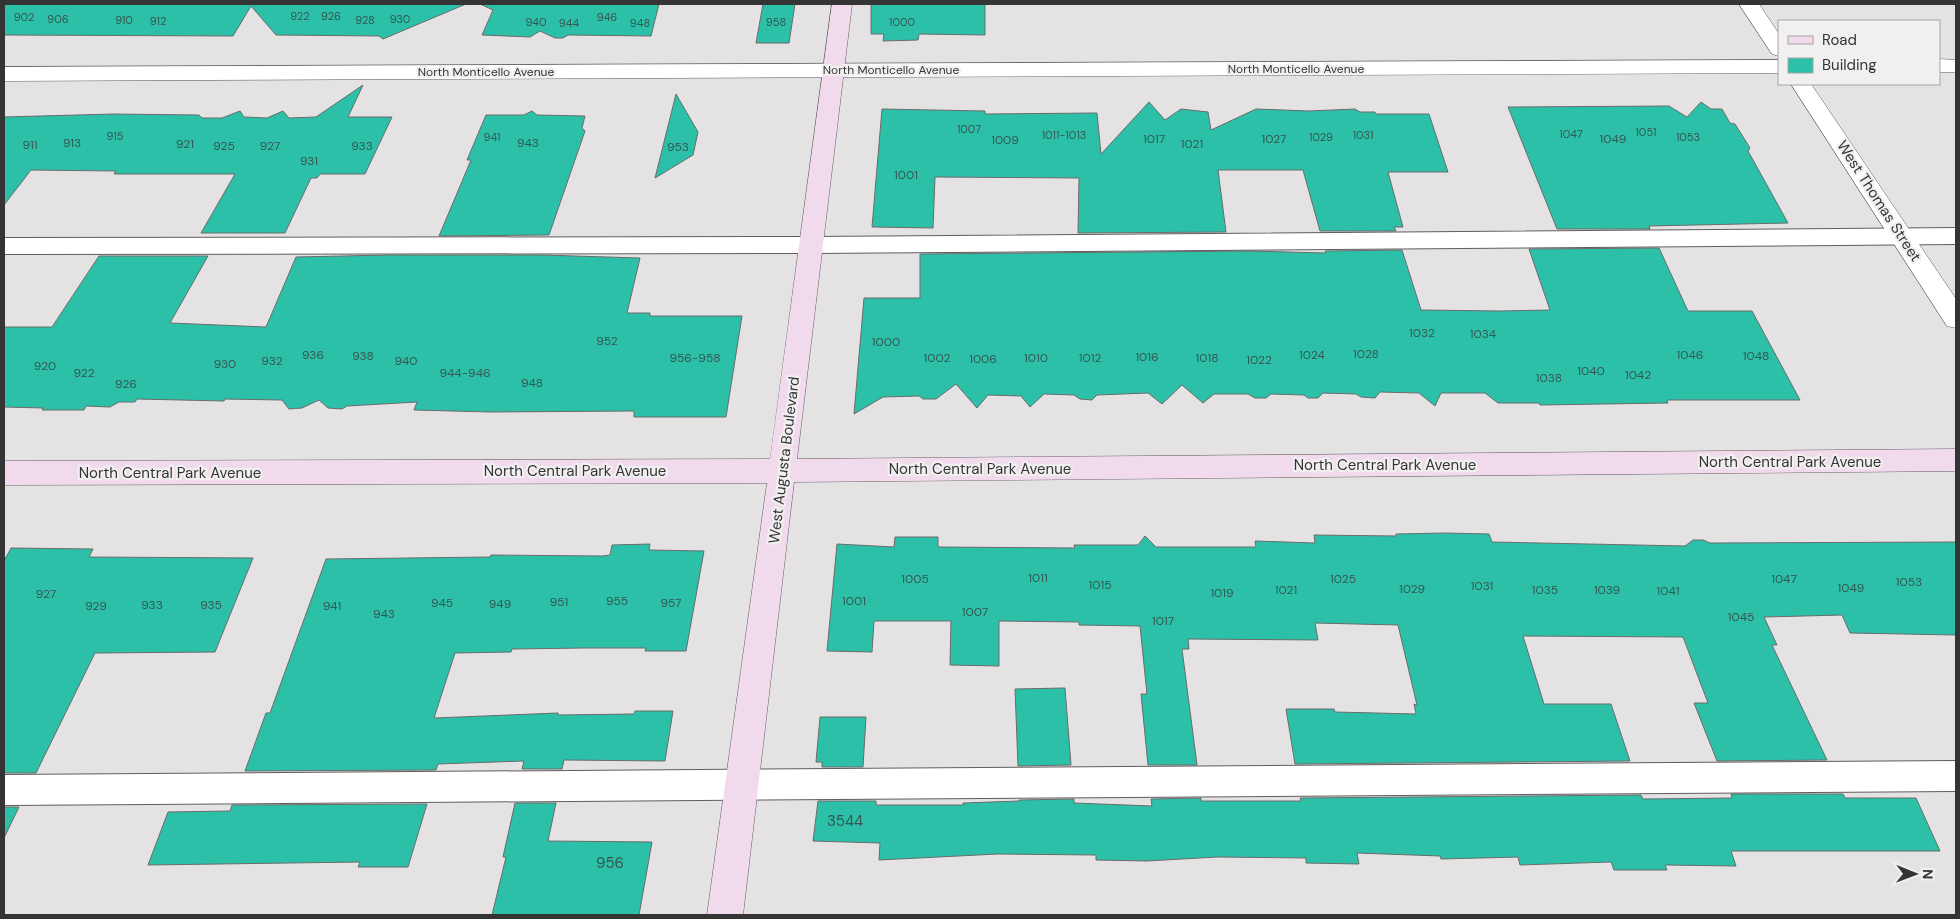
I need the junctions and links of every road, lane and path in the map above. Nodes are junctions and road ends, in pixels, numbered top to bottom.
1 (842, 4) edge
2 (1748, 4) edge
3 (1778, 49) edge
4 (1778, 66) edge
5 (1940, 66) edge
6 (1956, 66) edge
7 (834, 71) junction
8 (4, 74) edge
9 (1802, 85) edge
10 (1902, 236) junction
11 (1956, 236) edge
12 (4, 246) edge
13 (812, 246) junction
14 (1956, 319) edge
15 (1956, 460) edge
16 (783, 470) junction
17 (4, 473) edge
18 (1956, 776) edge
19 (742, 784) junction
20 (4, 790) edge
21 (725, 915) edge

1 - 7 street, West Augusta Boulevard
2 - 3 street
4 - 7 street, North Monticello Avenue
5 - 6 street
7 - 8 street, North Monticello Avenue
7 - 13 street, West Augusta Boulevard
9 - 10 street, West Thomas Street
10 - 11 lane
10 - 13 lane
10 - 14 street, West Thomas Street
12 - 13 lane
13 - 16 street, West Augusta Boulevard
15 - 16 street, North Central Park Avenue
16 - 17 street, North Central Park Avenue
16 - 19 street, West Augusta Boulevard
18 - 19 lane
19 - 20 lane
19 - 21 street, West Augusta Boulevard

